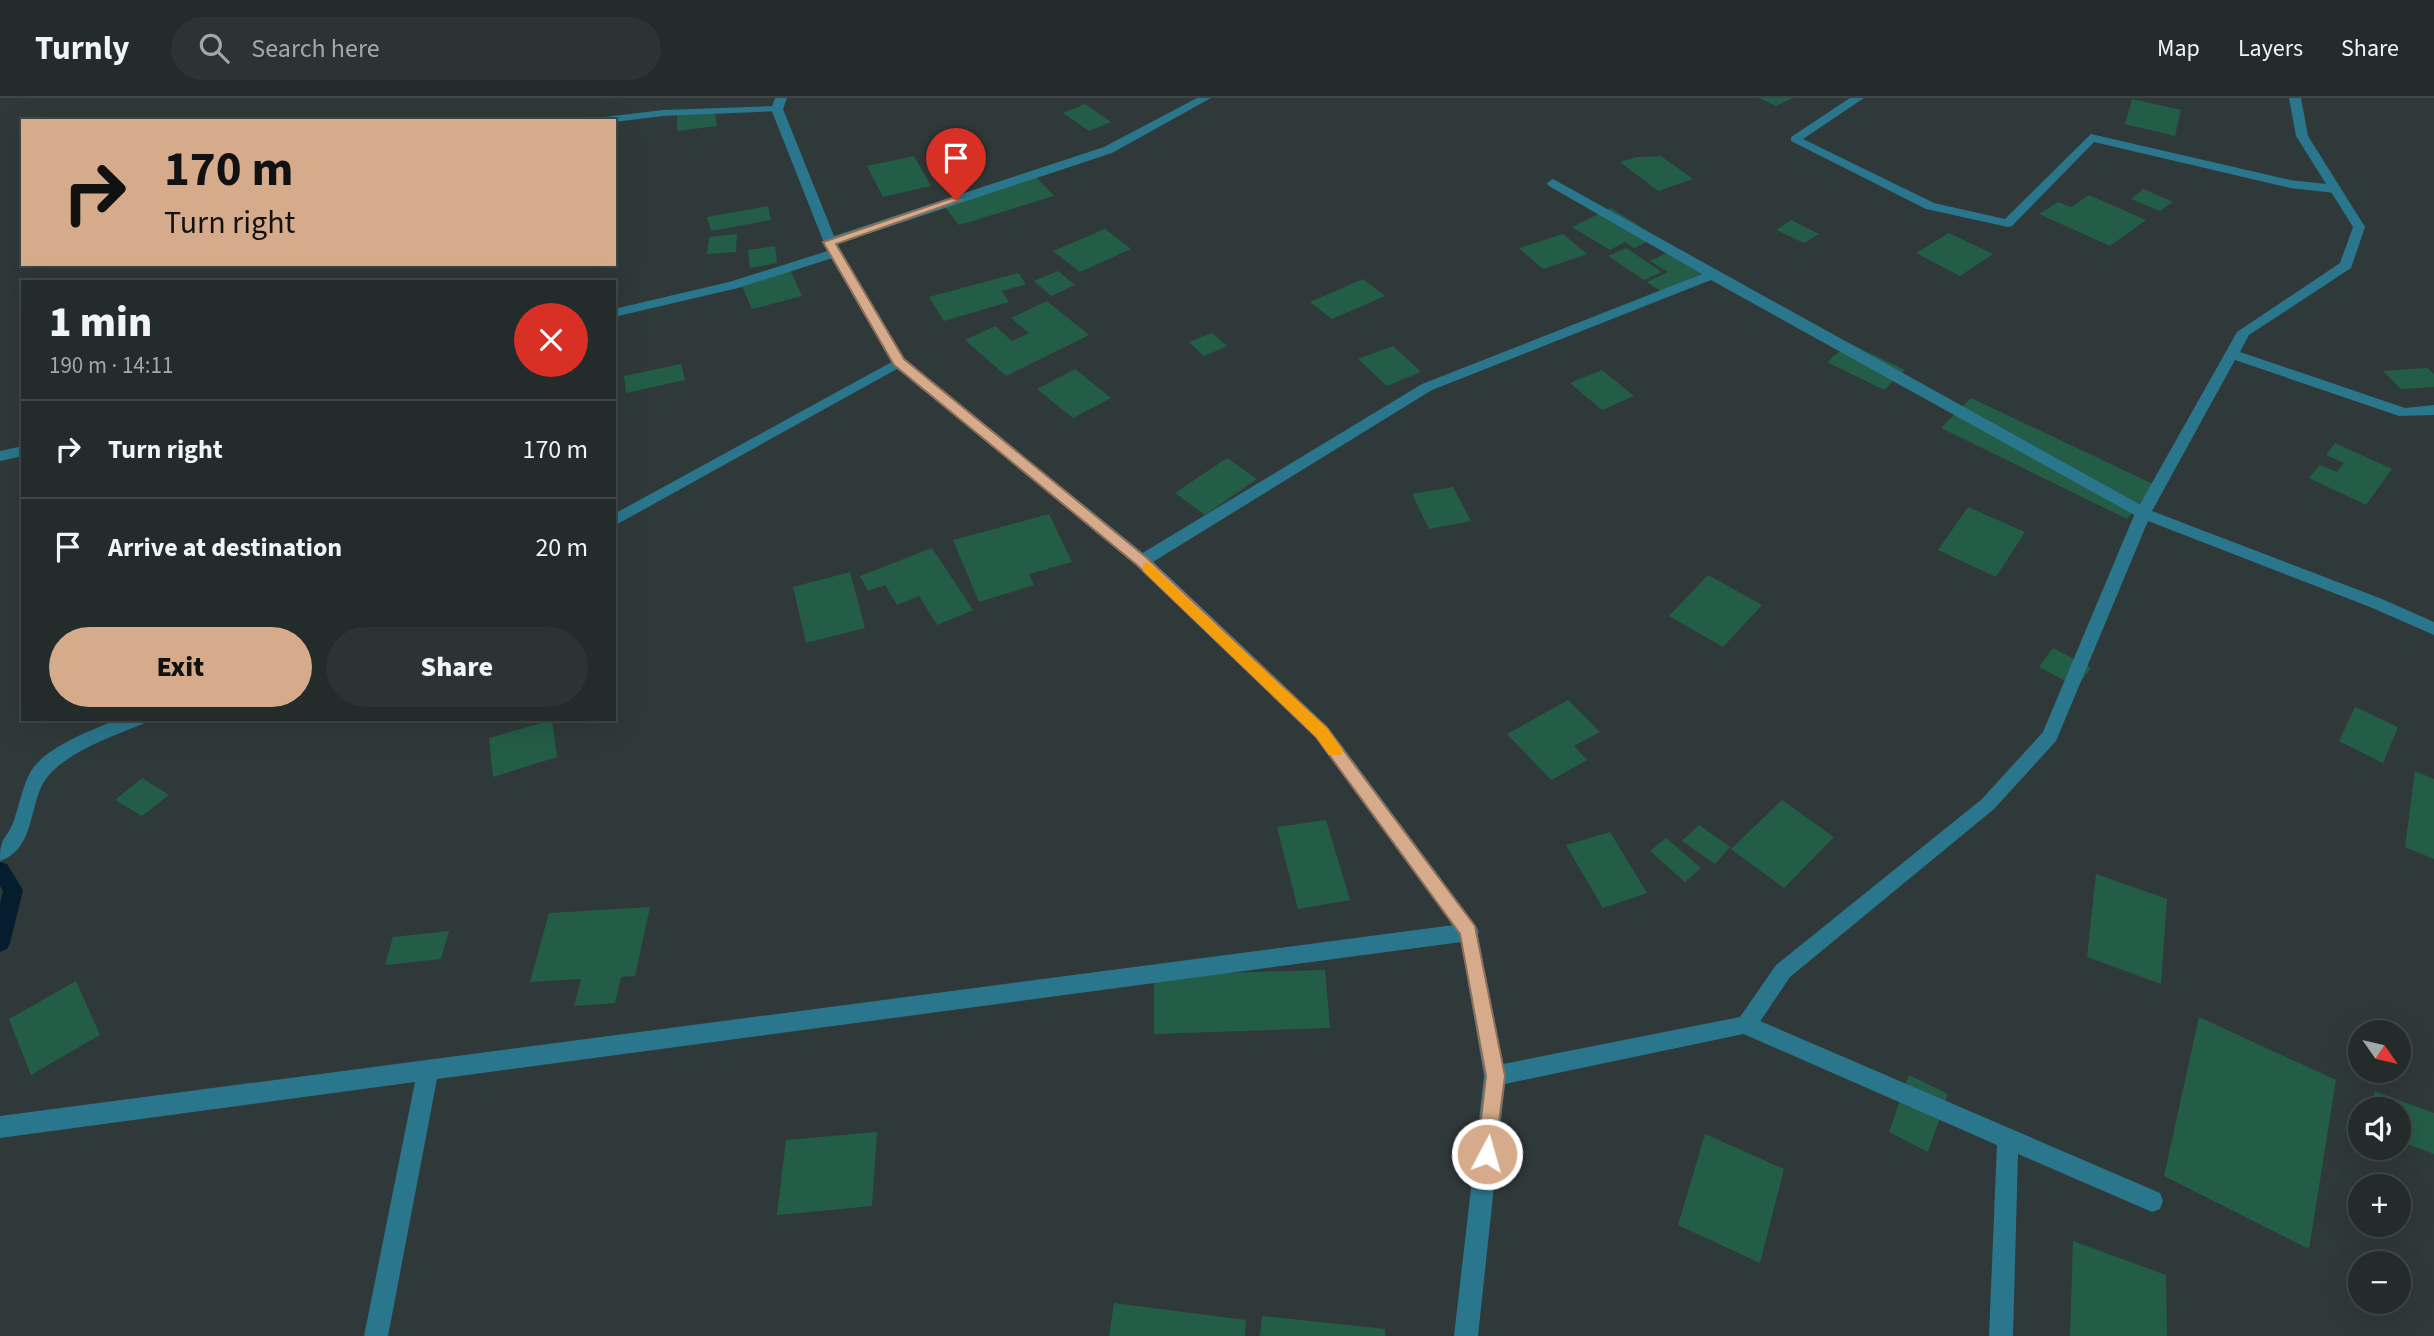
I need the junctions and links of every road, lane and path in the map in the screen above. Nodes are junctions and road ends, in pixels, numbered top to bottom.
1 (1205, 98) edge
2 (1858, 98) edge
3 (2295, 98) edge
4 (779, 104) edge
5 (613, 119) edge
6 (1553, 183) dead end
7 (2335, 189) junction
8 (831, 248) junction
9 (1712, 275) junction
10 (616, 313) edge
11 (2232, 354) junction
12 (899, 362) junction
13 (2434, 410) edge
14 (21, 451) edge
15 (0, 456) edge
16 (2143, 513) junction
17 (616, 520) edge
18 (1142, 561) junction
19 (2434, 629) edge
20 (132, 721) edge
21 (0, 853) edge
22 (1469, 932) junction
23 (1746, 1025) junction
24 (428, 1069) junction
25 (1495, 1076) junction
26 (0, 1127) edge
27 (2008, 1139) junction
28 (2152, 1201) dead end
29 (376, 1336) edge
30 (1466, 1336) edge
31 (2001, 1336) edge

1 - 8 street
2 - 7 street
3 - 7 street
4 - 5 street
4 - 8 street
6 - 9 street
7 - 11 street
8 - 10 street
8 - 12 street
9 - 16 street
9 - 18 street
11 - 13 street
11 - 16 street
12 - 17 street
12 - 18 street
14 - 15 street
16 - 19 street
16 - 23 street
18 - 22 street
20 - 21 street
22 - 24 street
22 - 25 street
23 - 25 street
23 - 27 street
24 - 26 street
24 - 29 street
25 - 30 street
27 - 28 street
27 - 31 street

